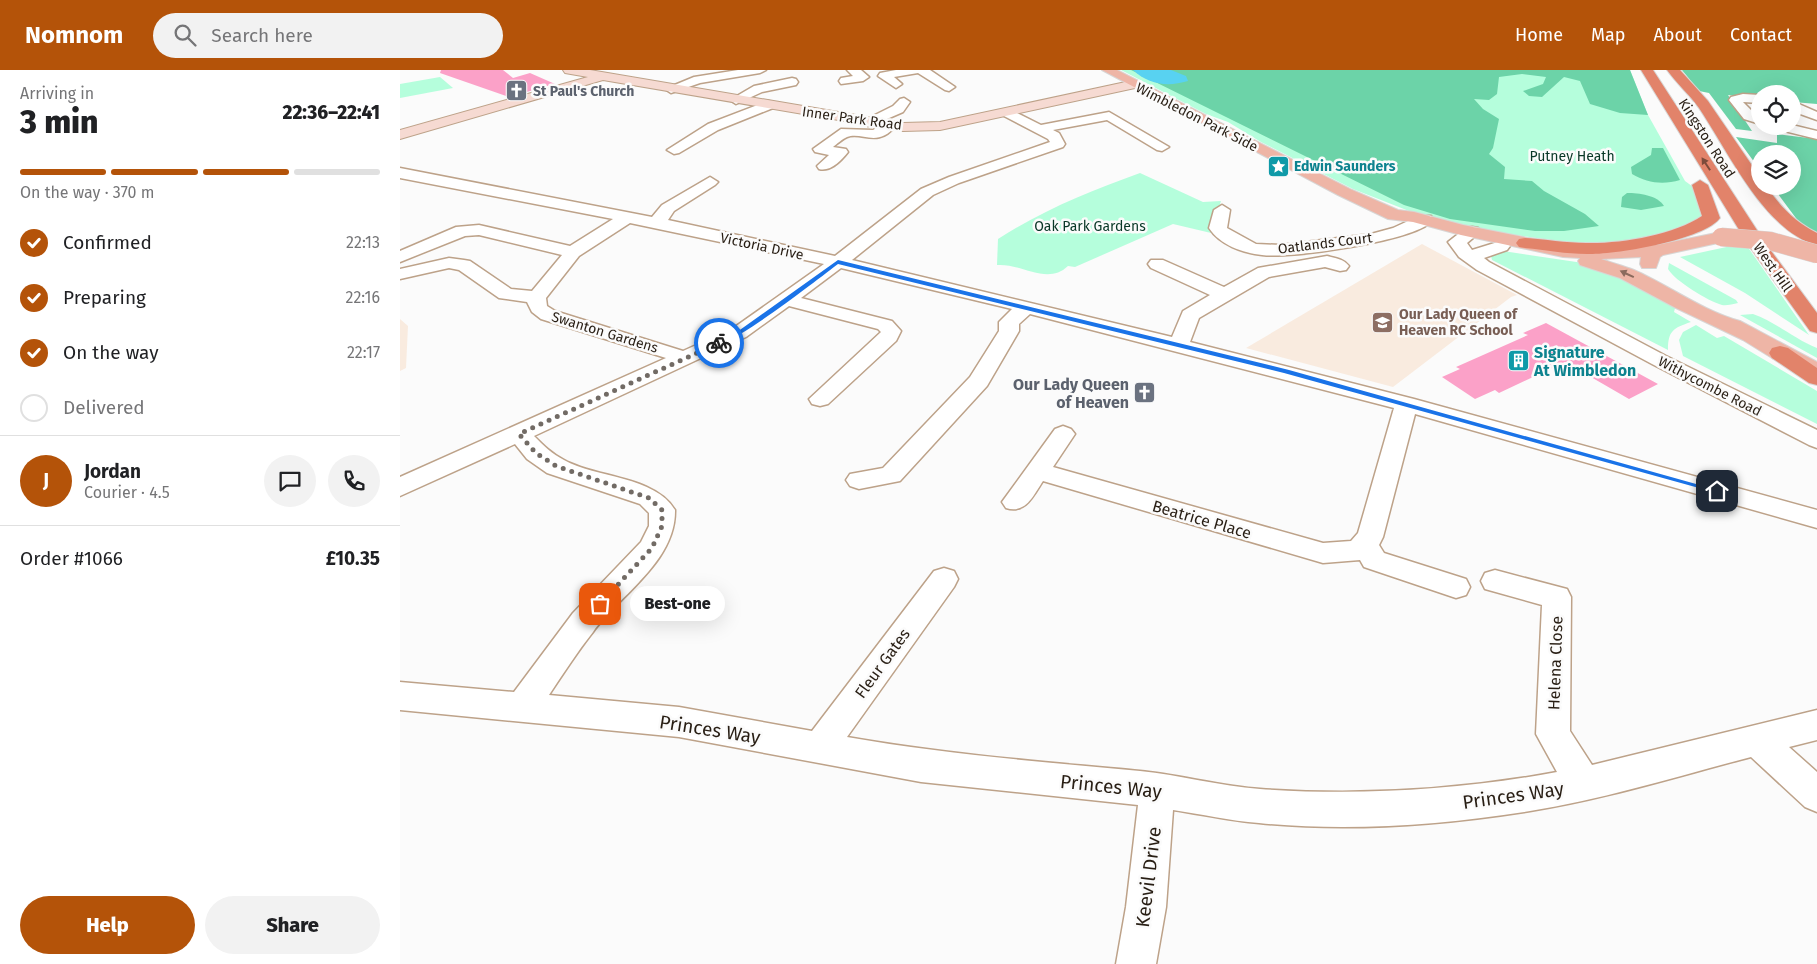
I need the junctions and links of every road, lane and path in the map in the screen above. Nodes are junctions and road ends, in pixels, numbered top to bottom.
1 (760, 70) edge
2 (853, 70) edge
3 (914, 70) edge
4 (922, 70) edge
5 (1108, 70) edge
6 (1638, 70) edge
7 (1646, 70) edge
8 (1662, 70) edge
9 (1673, 70) edge
10 (579, 71) edge
11 (602, 77) junction
12 (845, 81) dead end
13 (792, 82) dead end
14 (896, 84) dead end
15 (1135, 84) junction
16 (949, 87) dead end
17 (671, 89) junction
18 (1751, 98) edge
19 (736, 100) junction
20 (904, 102) dead end
21 (768, 105) junction
22 (1653, 107) dead end
23 (1801, 111) edge
24 (1009, 112) junction
25 (1817, 116) edge
26 (1751, 117) edge
27 (868, 122) junction
28 (889, 125) junction
29 (1039, 129) junction
30 (1801, 131) edge
31 (400, 135) edge
32 (1817, 135) edge
33 (1162, 147) dead end
34 (674, 150) dead end
35 (824, 166) dead end
36 (1725, 166) dead end
37 (400, 173) edge
38 (710, 182) dead end
39 (1742, 205) junction
40 (1222, 210) dead end
41 (1774, 210) junction
42 (628, 217) junction
43 (654, 223) junction
44 (1419, 224) junction
45 (1465, 236) junction
46 (1701, 240) junction
47 (1817, 240) edge
48 (1525, 243) junction
49 (1501, 246) junction
50 (1817, 248) edge
51 (573, 252) junction
52 (1657, 252) junction
53 (1177, 254) dead end
54 (1817, 254) edge
55 (400, 257) edge
56 (1474, 257) junction
57 (838, 262) junction
58 (1340, 266) dead end
59 (400, 274) edge
60 (1223, 294) junction
61 (537, 297) junction
62 (1817, 297) edge
63 (787, 300) junction
64 (1025, 308) junction
65 (1817, 327) edge
66 (1749, 335) junction
67 (1179, 345) junction
68 (1780, 353) junction
69 (683, 359) junction
70 (1817, 371) edge
71 (1817, 378) edge
72 (820, 399) dead end
73 (1406, 404) junction
74 (519, 434) junction
75 (1063, 434) dead end
76 (1817, 440) edge
77 (1038, 471) junction
78 (858, 480) dead end
79 (400, 487) edge
80 (1015, 502) dead end
81 (1817, 519) edge
82 (1365, 544) junction
83 (944, 579) dead end
84 (1495, 581) dead end
85 (1456, 587) dead end
86 (400, 696) edge
87 (522, 707) junction
88 (1817, 724) edge
89 (1757, 741) junction
90 (820, 747) junction
91 (1584, 784) junction
92 (1158, 790) junction
93 (1817, 795) edge
94 (1136, 964) edge

1 - 17 street
2 - 12 street
3 - 14 street
4 - 16 street
5 - 15 main road, Wimbledon Park Side
6 - 22 highway
39 -> 7 highway, Kingston Road
8 - 36 highway, Kingston Road
9 - 41 highway
10 - 11 street, Inner Park Road
11 - 17 street, Inner Park Road
11 - 31 street
13 - 19 street
15 - 24 street, Inner Park Road
15 - 44 main road, Wimbledon Park Side
17 - 19 street, Inner Park Road
18 - 26 street
19 - 21 street, Inner Park Road
20 - 27 street
21 - 27 street, Inner Park Road
21 - 34 street
23 - 25 street
24 - 28 street, Inner Park Road
24 - 29 street
27 - 28 street, Inner Park Road
28 - 35 street
29 - 33 street
29 - 57 street
30 - 32 street
37 - 42 street, Victoria Drive
38 - 43 street
39 - 62 highway, West Hill
39 - 65 highway, West Hill
40 - 44 street, Oatlands Court
41 - 47 highway
41 - 50 highway
42 - 43 street, Victoria Drive
42 - 51 street, Swanton Gardens
43 - 57 street, Victoria Drive
44 - 45 main road, Wimbledon Park Side
45 - 48 main road
45 - 49 main road
45 - 56 street, Withycombe Road
46 - 48 highway
46 - 52 main road
46 - 54 main road, bridge
48 - 52 main road
49 - 56 street
66 -> 49 main road
51 - 55 street
51 - 61 street, Swanton Gardens
52 - 66 main road
53 - 60 street
56 - 76 street, Withycombe Road
57 - 63 street
57 - 64 street, Victoria Drive
58 - 60 street
59 - 61 street, Swanton Gardens
60 - 67 street
61 - 69 street, Swanton Gardens
63 - 69 street
63 - 72 street
64 - 67 street, Victoria Drive
64 - 78 street
66 - 68 main road
67 - 73 street, Victoria Drive
68 - 70 main road
68 - 71 highway
69 - 74 street
73 - 81 street, Victoria Drive
73 - 82 street
74 - 79 street
74 - 87 street
75 - 77 street
77 - 80 street
77 - 82 street, Beatrice Place
82 - 85 street
83 - 90 street, Fleur Gates
84 - 91 street, Helena Close
86 - 87 street, Princes Way
87 - 90 street, Princes Way
88 - 89 street, Princes Way
89 - 91 street, Princes Way
89 - 93 street
90 - 92 street, Princes Way
91 - 92 street, Princes Way
92 - 94 street, Keevil Drive

